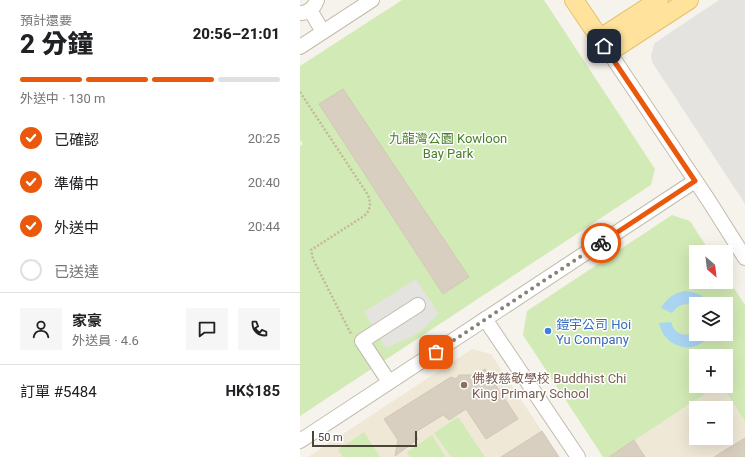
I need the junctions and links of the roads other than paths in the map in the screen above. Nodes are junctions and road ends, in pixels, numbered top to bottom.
1 (372, 0) edge
2 (574, 0) edge
3 (659, 0) edge
4 (689, 0) edge
5 (309, 8) edge
6 (323, 32) junction
7 (604, 46) junction
8 (300, 47) edge
9 (695, 181) junction
10 (745, 258) edge
11 (418, 305) dead end
12 (486, 319) junction
13 (389, 382) junction
14 (300, 441) edge
15 (578, 457) edge

1 - 6 street
2 - 7 main road
3 - 7 main road
4 - 7 main road
5 - 6 street
6 - 8 street
7 - 9 street
9 - 10 street
9 - 12 street
11 - 13 street
12 - 13 street
12 - 15 street
13 - 14 street

